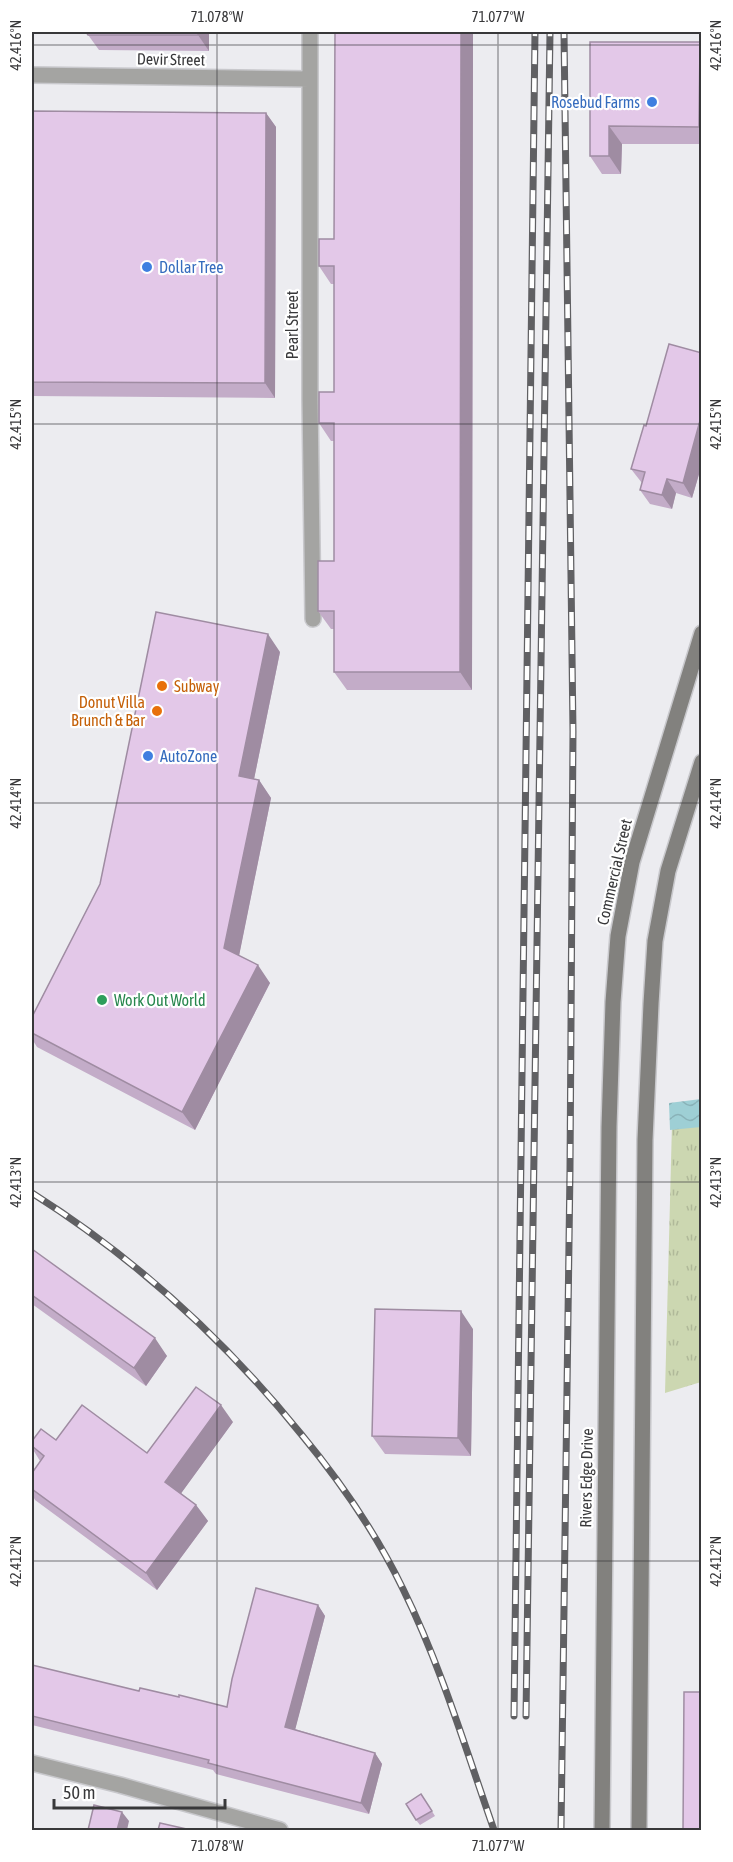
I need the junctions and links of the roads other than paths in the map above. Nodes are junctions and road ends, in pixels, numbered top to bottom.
1 (310, 32) edge
2 (32, 75) edge
3 (310, 79) junction
4 (313, 619) dead end
5 (702, 633) edge
6 (702, 762) edge
7 (609, 1127) joint
8 (32, 1763) edge
9 (280, 1830) edge
10 (602, 1830) edge
11 (639, 1830) edge

1 - 3 street, Pearl Street
2 - 3 street, Devir Street
3 - 4 street, Pearl Street
5 - 7 main road, Commercial Street
6 - 11 main road
7 - 10 main road, Rivers Edge Drive
8 - 9 street

